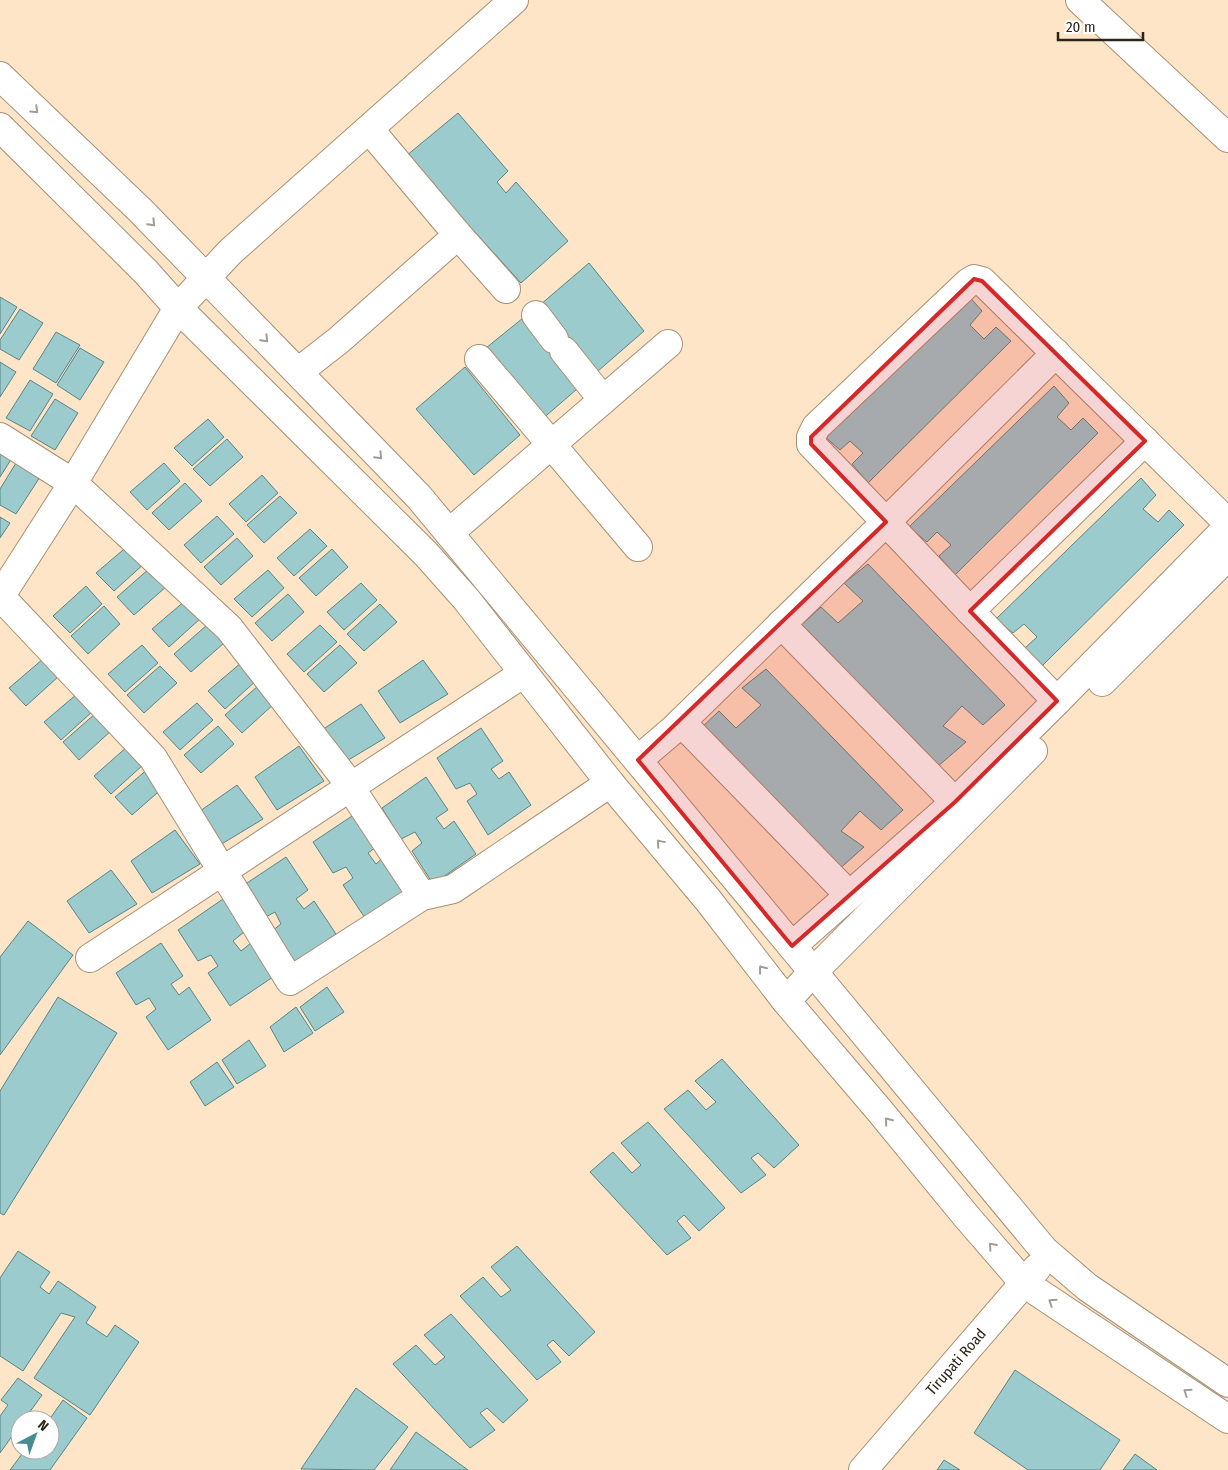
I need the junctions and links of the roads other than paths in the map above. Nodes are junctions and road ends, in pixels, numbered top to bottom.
1 (514, 0) edge
2 (1080, 0) edge
3 (0, 76) edge
4 (0, 127) edge
5 (369, 129) junction
6 (1228, 138) edge
7 (458, 235) junction
8 (206, 278) junction
9 (506, 289) dead end
10 (178, 308) junction
11 (536, 315) dead end
12 (668, 344) dead end
13 (1056, 354) junction
14 (479, 359) dead end
15 (298, 372) junction
16 (603, 400) junction
17 (0, 437) edge
18 (1145, 441) junction
19 (553, 445) junction
20 (73, 483) junction
21 (886, 522) junction
22 (449, 533) junction
23 (638, 547) dead end
24 (1228, 556) edge
25 (0, 596) edge
26 (970, 611) junction
27 (781, 624) junction
28 (524, 673) junction
29 (1057, 701) junction
30 (681, 722) junction
31 (638, 760) junction
32 (610, 783) junction
33 (351, 786) junction
34 (955, 802) junction
35 (223, 871) junction
36 (849, 895) junction
37 (422, 896) junction
38 (792, 946) junction
39 (90, 958) dead end
40 (813, 972) junction
41 (786, 1001) junction
42 (1049, 1254) junction
43 (1024, 1283) junction
44 (1228, 1383) edge
45 (1228, 1419) edge
46 (863, 1470) edge

1 - 5 street
2 - 6 street
3 -> 8 street
4 - 10 street
5 - 7 street
5 - 8 street
7 - 9 street
7 - 15 street
8 - 10 street
8 -> 15 street
10 - 20 street
10 - 28 street
11 - 16 street
12 - 16 street
13 - 18 street
13 - 21 street
13 - 21 street
14 - 19 street
15 -> 22 street
16 - 19 street
17 - 20 street
18 - 26 street
18 - 29 street
19 - 22 street
19 - 23 street
20 - 25 street
20 - 33 street
21 - 26 street
21 - 27 street
22 - 31 street
24 - 40 street
25 - 35 street
26 - 29 street
27 - 30 street
27 - 34 street
28 - 32 street
28 - 33 street
29 - 34 street
30 - 31 street
30 - 36 street
31 - 38 street
32 - 37 street
41 -> 32 street
33 - 35 street
33 - 37 street
34 - 36 street
35 - 37 street
35 - 39 street
36 - 38 street
38 - 40 street
40 - 41 street
40 - 42 street
43 -> 41 street
42 - 43 street, Tirupati Road
42 - 44 street
45 -> 43 street
43 - 46 street, Tirupati Road

